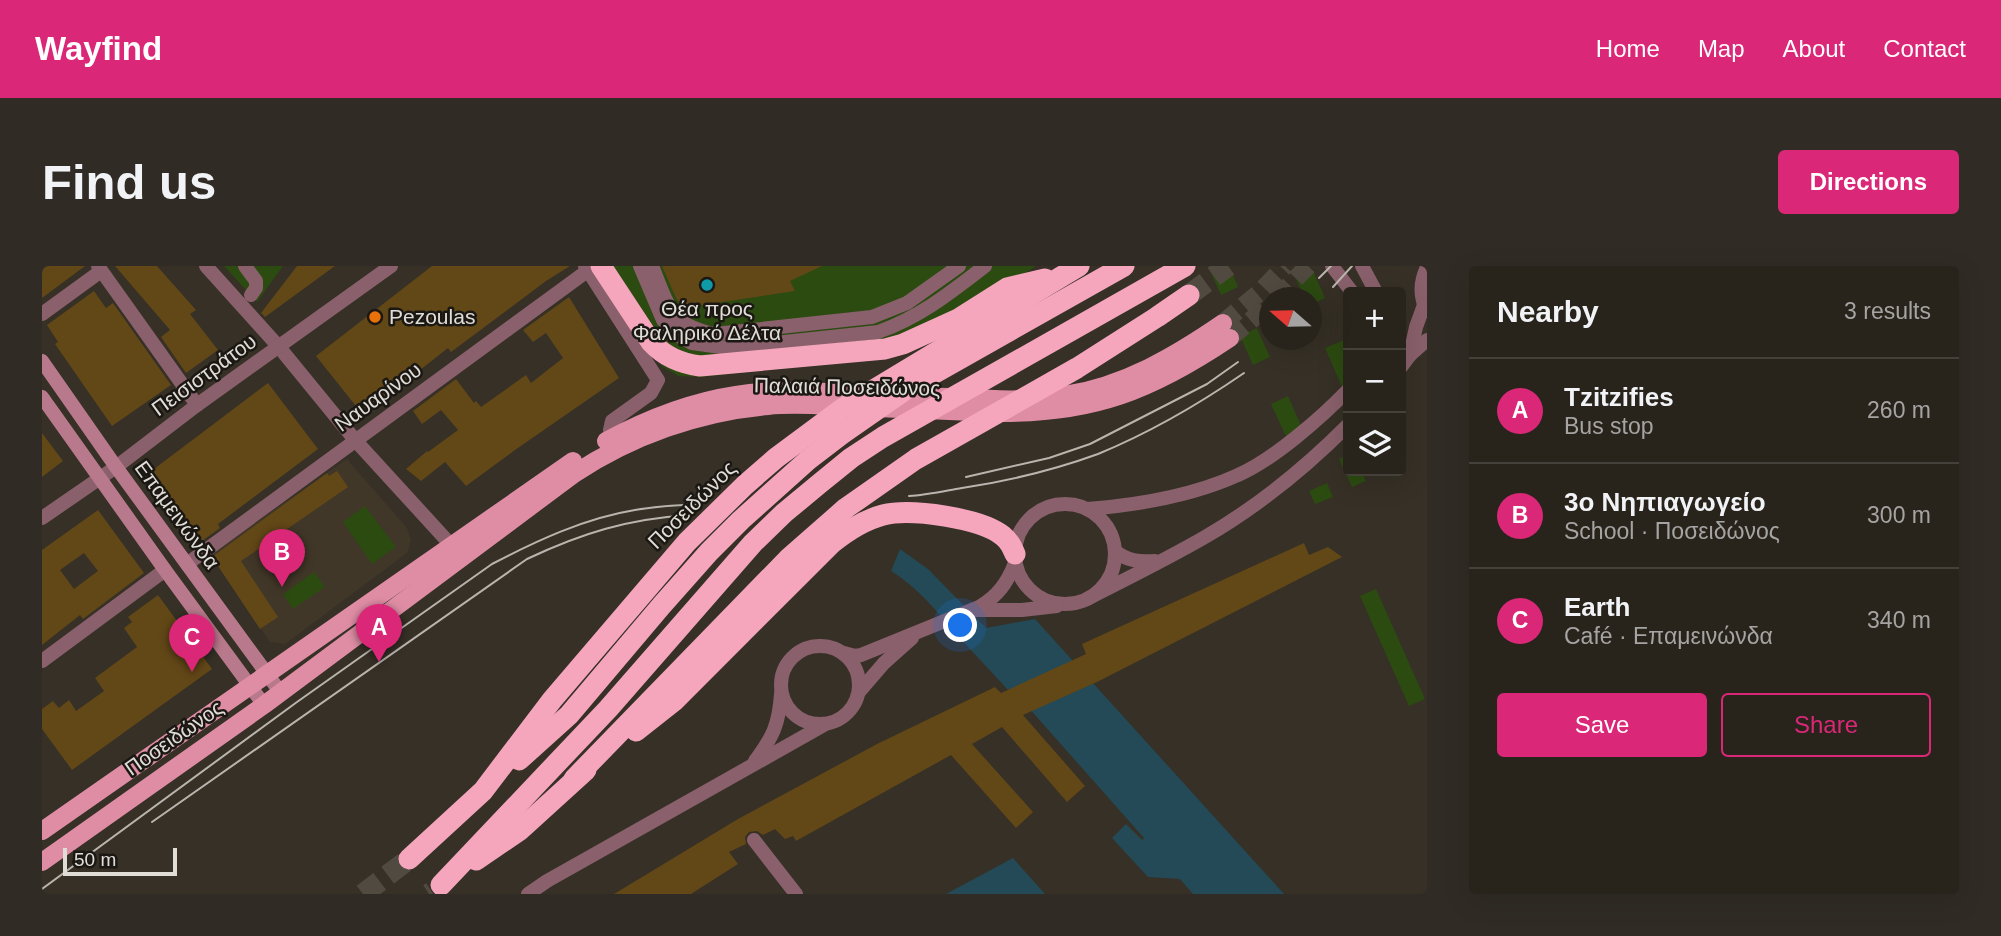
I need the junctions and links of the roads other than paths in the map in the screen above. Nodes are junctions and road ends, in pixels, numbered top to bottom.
1 (205, 266) edge
2 (245, 266) edge
3 (391, 266) edge
4 (640, 266) edge
5 (652, 266) edge
6 (959, 266) edge
7 (985, 266) edge
8 (1124, 266) edge
9 (1185, 266) edge
10 (1332, 266) edge
11 (1362, 266) edge
12 (592, 267) edge
13 (1427, 267) edge
14 (100, 269) edge
15 (1072, 271) edge
16 (1348, 287) edge
17 (1373, 287) edge
18 (251, 295) dead end
19 (1189, 295) tunnel mouth
20 (1425, 308) edge
21 (42, 314) edge
22 (1427, 340) edge
23 (279, 347) junction
24 (1410, 355) junction
25 (42, 360) edge
26 (1406, 360) edge
27 (1343, 395) edge
28 (42, 397) edge
29 (197, 405) junction
30 (1343, 430) edge
31 (613, 438) junction
32 (355, 440) junction
33 (116, 467) junction
34 (100, 478) junction
35 (1130, 506) junction
36 (1087, 509) junction
37 (42, 518) edge
38 (1111, 536) junction
39 (452, 545) junction
40 (1115, 551) junction
41 (1015, 558) junction
42 (1159, 561) junction
43 (187, 564) junction
44 (165, 570) junction
45 (1087, 599) junction
46 (1070, 604) junction
47 (971, 610) junction
48 (921, 630) junction
49 (843, 652) junction
50 (42, 661) edge
51 (266, 674) junction
52 (250, 685) junction
53 (781, 691) junction
54 (281, 692) junction
55 (859, 692) junction
56 (264, 705) junction
57 (824, 725) junction
58 (752, 765) junction
59 (574, 779) junction
60 (115, 780) junction
61 (483, 791) junction
62 (129, 799) junction
63 (42, 831) edge
64 (754, 840) dead end
65 (409, 859) tunnel mouth
66 (42, 862) edge
67 (528, 894) edge
68 (796, 894) edge

1 - 23 street
2 - 18 street
3 - 23 street, Πεισιστράτου
4 - 7 street
5 - 6 street
8 - 61 highway
9 - 59 highway
10 - 16 street
11 - 17 street
12 - 15 highway
12 - 31 street
12 - 32 street, Ναυαρίνου
13 - 20 street
14 - 21 street
14 - 29 street
15 - 61 highway, Ποσειδώνος
19 - 59 highway
20 - 24 street
22 - 24 street
23 - 29 street, Πεισιστράτου
23 - 32 street
24 - 26 street
25 - 33 main road, Επαμεινώνδα
27 - 35 street
28 - 34 main road, Επαμεινώνδα
29 - 33 street, Πεισιστράτου
30 - 42 street
31 - 39 main road, Παλαιά Ποσειδώνος
31 - 54 main road, Παλαιά Ποσειδώνος
32 - 39 street
32 - 43 street, Ναυαρίνου
33 - 34 street, Πεισιστράτου
33 - 43 main road, Επαμεινώνδα
34 - 37 street, Πεισιστράτου
34 - 44 main road, Επαμεινώνδα
35 - 36 street
35 - 38 street
36 - 38 street
36 - 41 street
38 - 40 street
39 - 51 main road
40 - 42 street
40 - 45 street
41 - 46 street
41 - 47 street
41 - 59 highway
42 - 45 street
43 - 51 main road, Επαμεινώνδα
44 - 50 street
44 - 52 main road, Επαμεινώνδα
45 - 46 street
46 - 47 street
47 - 48 street
48 - 49 street
48 - 55 street
49 - 53 street
49 - 55 street
51 - 52 main road
51 - 54 main road, Επαμεινώνδα
52 - 56 main road, Επαμεινώνδα
52 - 60 main road
53 - 57 street
53 - 58 street
54 - 56 main road, Ποσειδώνος
55 - 57 street
56 - 62 main road, Ποσειδώνος
57 - 58 street
58 - 67 street
60 - 62 main road
60 - 63 main road
61 - 65 highway, Ποσειδώνος
62 - 66 main road
64 - 68 street

